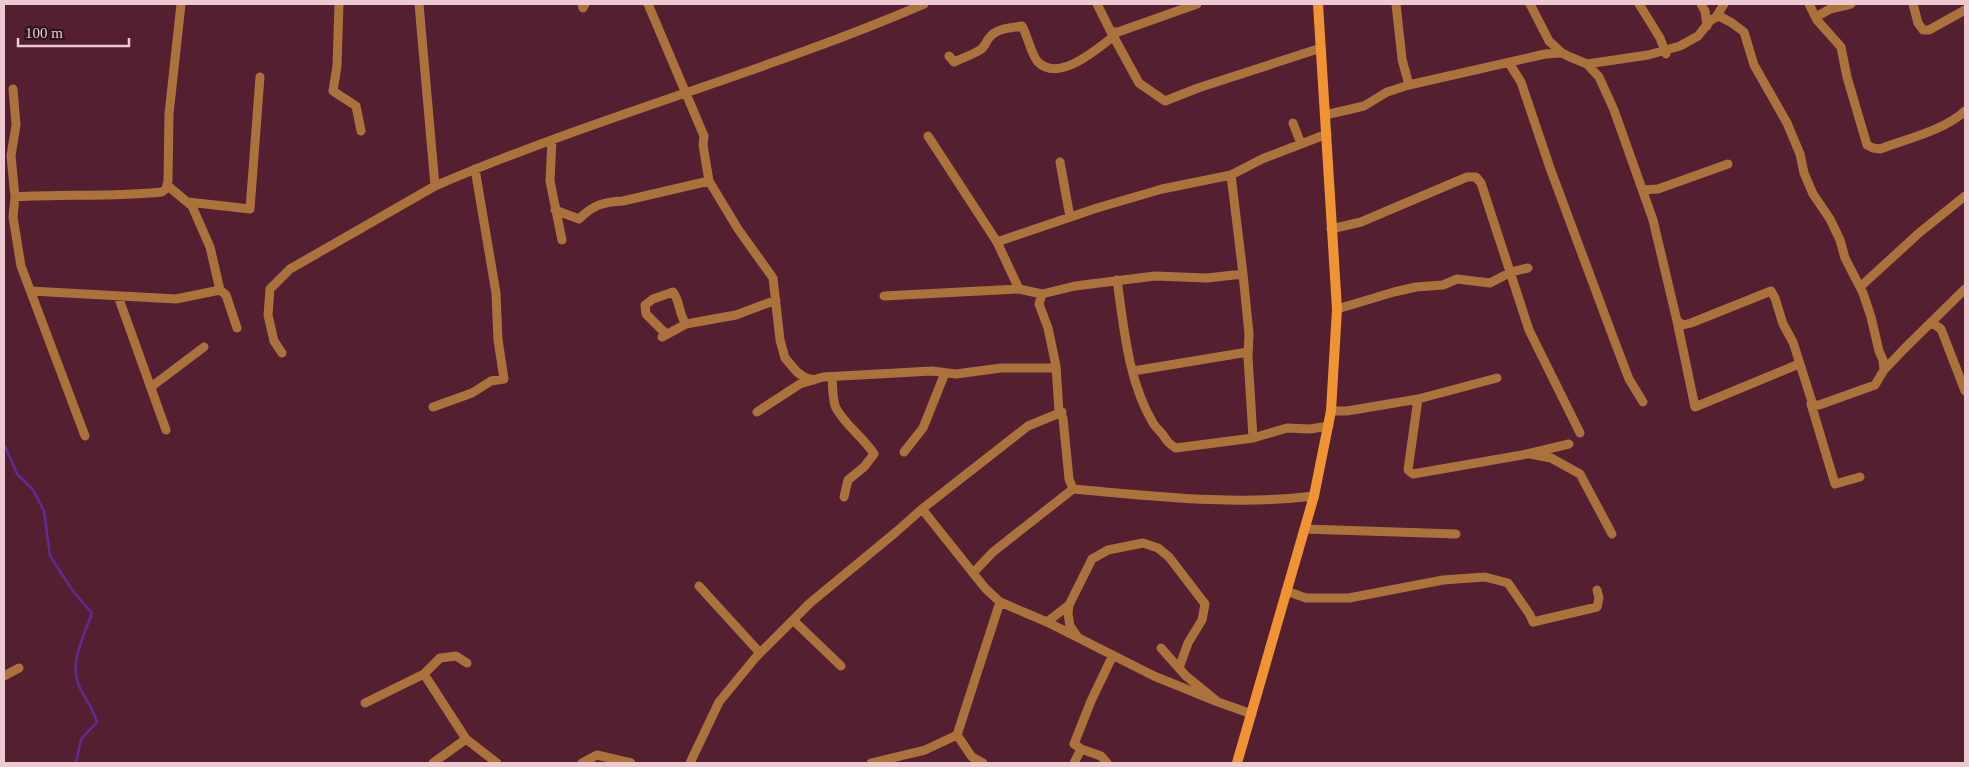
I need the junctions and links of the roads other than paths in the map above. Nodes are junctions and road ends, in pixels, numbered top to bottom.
1 (181, 4) edge
2 (339, 4) edge
3 (419, 4) edge
4 (648, 4) edge
5 (924, 4) edge
6 (1097, 4) edge
7 (1197, 4) edge
8 (1318, 4) edge
9 (1396, 4) edge
10 (1530, 4) edge
11 (1639, 4) edge
12 (1701, 4) edge
13 (1724, 4) edge
14 (1809, 4) edge
15 (1851, 4) edge
16 (1913, 4) edge
17 (1965, 10) edge
18 (1816, 16) junction
19 (1716, 17) junction
20 (1707, 26) junction
21 (1112, 34) junction
22 (1321, 48) junction
23 (1665, 53) junction
24 (1562, 54) junction
25 (949, 56) dead end
26 (1509, 63) junction
27 (1587, 64) junction
28 (260, 77) dead end
29 (1409, 85) junction
30 (13, 89) dead end
31 (686, 92) junction
32 (1965, 111) edge
33 (1325, 115) junction
34 (1293, 123) dead end
35 (361, 131) dead end
36 (1327, 134) junction
37 (928, 136) dead end
38 (552, 140) junction
39 (1301, 144) junction
40 (1060, 162) dead end
41 (1728, 164) dead end
42 (475, 168) junction
43 (1231, 175) junction
44 (709, 181) junction
45 (168, 186) junction
46 (436, 186) junction
47 (1643, 190) junction
48 (1965, 196) edge
49 (15, 197) junction
50 (188, 202) junction
51 (555, 210) junction
52 (1070, 217) junction
53 (1331, 229) junction
54 (562, 240) dead end
55 (997, 242) junction
56 (1528, 268) dead end
57 (1511, 272) junction
58 (1243, 274) junction
59 (1117, 280) junction
60 (1860, 287) junction
61 (1019, 289) junction
62 (1965, 289) edge
63 (220, 290) junction
64 (30, 291) junction
65 (1042, 294) junction
66 (118, 296) junction
67 (884, 296) dead end
68 (776, 300) junction
69 (1337, 309) junction
70 (1677, 321) junction
71 (1931, 322) junction
72 (686, 324) junction
73 (237, 328) dead end
74 (204, 347) dead end
75 (1248, 352) junction
76 (282, 353) dead end
77 (1799, 364) junction
78 (1056, 368) junction
79 (1884, 370) junction
80 (1133, 371) junction
81 (945, 373) junction
82 (832, 377) junction
83 (1497, 378) dead end
84 (814, 380) junction
85 (150, 387) junction
86 (1965, 391) edge
87 (1418, 399) junction
88 (1643, 402) dead end
89 (1811, 404) junction
90 (433, 407) dead end
91 (1331, 411) junction
92 (757, 412) dead end
93 (1061, 413) junction
94 (1329, 426) junction
95 (166, 430) dead end
96 (1580, 433) dead end
97 (85, 436) dead end
98 (1253, 438) junction
99 (1569, 444) dead end
100 (904, 452) dead end
101 (1528, 454) junction
102 (1860, 477) dead end
103 (1073, 489) junction
104 (1314, 496) junction
105 (844, 497) dead end
106 (922, 509) junction
107 (1305, 529) junction
108 (1456, 534) dead end
109 (1612, 534) dead end
110 (973, 573) junction
111 (699, 586) dead end
112 (1597, 590) dead end
113 (1286, 591) junction
114 (1000, 602) junction
115 (1069, 605) junction
116 (793, 620) junction
117 (1047, 622) junction
118 (1078, 637) junction
119 (1161, 648) dead end
120 (760, 653) junction
121 (1113, 655) junction
122 (467, 663) dead end
123 (841, 666) dead end
124 (19, 668) dead end
125 (1180, 668) junction
126 (424, 674) junction
127 (4, 676) edge
128 (1218, 702) junction
129 (365, 703) dead end
130 (1252, 714) junction
131 (957, 735) junction
132 (466, 739) junction
133 (1081, 749) junction
134 (433, 763) edge
135 (498, 763) edge
136 (582, 763) edge
137 (632, 763) edge
138 (690, 763) edge
139 (871, 763) edge
140 (982, 763) edge
141 (1074, 763) edge
142 (1107, 763) edge
143 (1237, 763) edge

1 - 45 street
2 - 35 street
3 - 46 street
4 - 31 street
5 - 31 street
6 - 21 street
7 - 21 street
8 - 22 street
9 - 29 street
10 - 24 street
11 - 23 street
12 - 20 street
13 - 19 street
14 - 18 street
15 - 18 street
16 - 17 street
18 - 32 street
19 - 20 street
19 - 60 street
20 - 23 street
21 - 22 street
21 - 25 street
22 - 33 street
23 - 27 street
24 - 26 street
24 - 27 street
26 - 29 street
26 - 88 street
27 - 47 street
28 - 50 street
29 - 33 street
30 - 49 street
31 - 38 street
31 - 44 street
33 - 36 street
34 - 39 street
36 - 39 street
36 - 53 street
37 - 55 street
38 - 42 street
38 - 51 street
39 - 43 street
40 - 52 street
41 - 47 street
42 - 46 street
42 - 90 street
43 - 52 street
43 - 58 street
44 - 51 street
44 - 68 street
45 - 49 street
45 - 50 street
46 - 76 street
47 - 70 street
48 - 60 street
49 - 64 street
50 - 63 street
51 - 54 street
52 - 55 street
53 - 57 street
53 - 69 street
55 - 61 street
56 - 57 street
57 - 69 street
57 - 96 street
58 - 59 street
58 - 75 street
59 - 65 street
59 - 80 street
60 - 79 street
61 - 65 street
61 - 67 street
62 - 71 street
63 - 66 street
63 - 73 street
64 - 66 street
64 - 97 street
65 - 78 street
66 - 85 street
68 - 72 street
68 - 84 street
69 - 91 street
70 - 77 street
70 - 77 street
71 - 79 street
71 - 86 street
72 - 72 street
74 - 85 street
75 - 80 street
75 - 98 street
77 - 89 street
78 - 81 street
78 - 93 street
79 - 89 street
80 - 98 street
81 - 82 street
81 - 100 street
82 - 84 street
82 - 105 street
83 - 87 street
84 - 92 street
85 - 95 street
87 - 91 street
87 - 101 street
89 - 102 street
91 - 94 street
93 - 103 street
93 - 106 street
94 - 98 street
94 - 104 street
99 - 101 street
101 - 109 street
103 - 104 street
103 - 110 street
104 - 107 street
106 - 110 street
106 - 116 street
107 - 108 street
107 - 113 street
110 - 114 street
111 - 120 street
112 - 113 street
113 - 130 street
114 - 117 street
114 - 131 street
115 - 117 street
115 - 118 street
115 - 125 street
116 - 120 street
116 - 123 street
117 - 118 street
118 - 121 street
119 - 125 street
120 - 138 street
121 - 128 street
121 - 133 street
122 - 126 street
124 - 127 street
125 - 128 street
126 - 129 street
126 - 132 street
128 - 130 street
130 - 143 street
131 - 139 street
131 - 140 street
132 - 134 street
132 - 135 street
133 - 141 street
133 - 142 street
136 - 137 street

